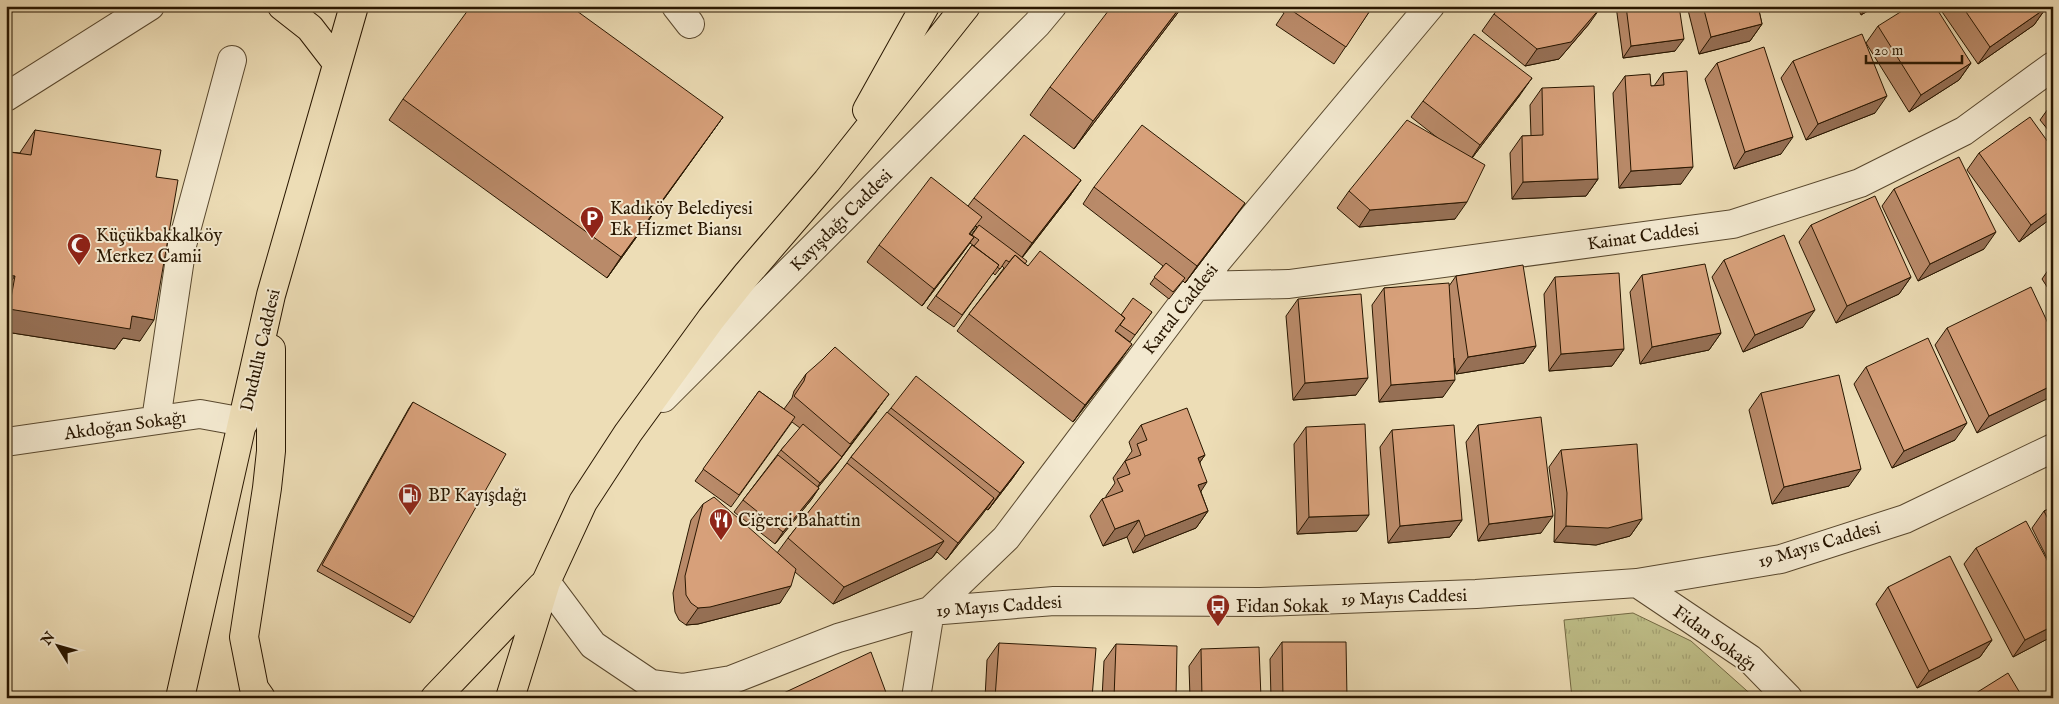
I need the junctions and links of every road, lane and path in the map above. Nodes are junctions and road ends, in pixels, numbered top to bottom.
1 (150, 6) edge
2 (282, 6) edge
3 (354, 6) edge
4 (924, 6) edge
5 (966, 6) edge
6 (1052, 6) edge
7 (1430, 6) edge
8 (232, 60) dead end
9 (337, 63) junction
10 (2053, 66) edge
11 (6, 97) edge
12 (827, 181) junction
13 (1196, 286) junction
14 (271, 295) junction
15 (156, 420) junction
16 (244, 422) junction
17 (628, 433) junction
18 (6, 442) edge
19 (2053, 448) edge
20 (546, 582) junction
21 (1637, 583) junction
22 (930, 611) junction
23 (180, 698) edge
24 (261, 698) edge
25 (436, 698) edge
26 (510, 698) edge
27 (916, 698) edge
28 (1788, 698) edge

1 - 11 street
2 - 9 main road
3 - 9 main road, Dudullu Caddesi
4 - 12 main road
5 - 12 main road, Kayışdağı Caddesi
6 - 17 street, Kayışdağı Caddesi
7 - 13 street, Kartal Caddesi
8 - 15 street
9 - 14 main road, Dudullu Caddesi
10 - 13 street, Kainat Caddesi
12 - 17 main road, Kayışdağı Caddesi
13 - 22 street, Kartal Caddesi
14 - 16 main road, Dudullu Caddesi
14 - 24 main road
15 - 16 street, Akdoğan Sokağı
15 - 18 street, Akdoğan Sokağı
16 - 23 main road, Dudullu Caddesi
17 - 20 main road, Kayışdağı Caddesi
19 - 21 street, 19 Mayıs Caddesi
20 - 22 street, 19 Mayıs Caddesi
20 - 25 main road
20 - 26 main road, Kayışdağı Caddesi
21 - 22 street, 19 Mayıs Caddesi
21 - 28 street, Fidan Sokağı
22 - 27 street

